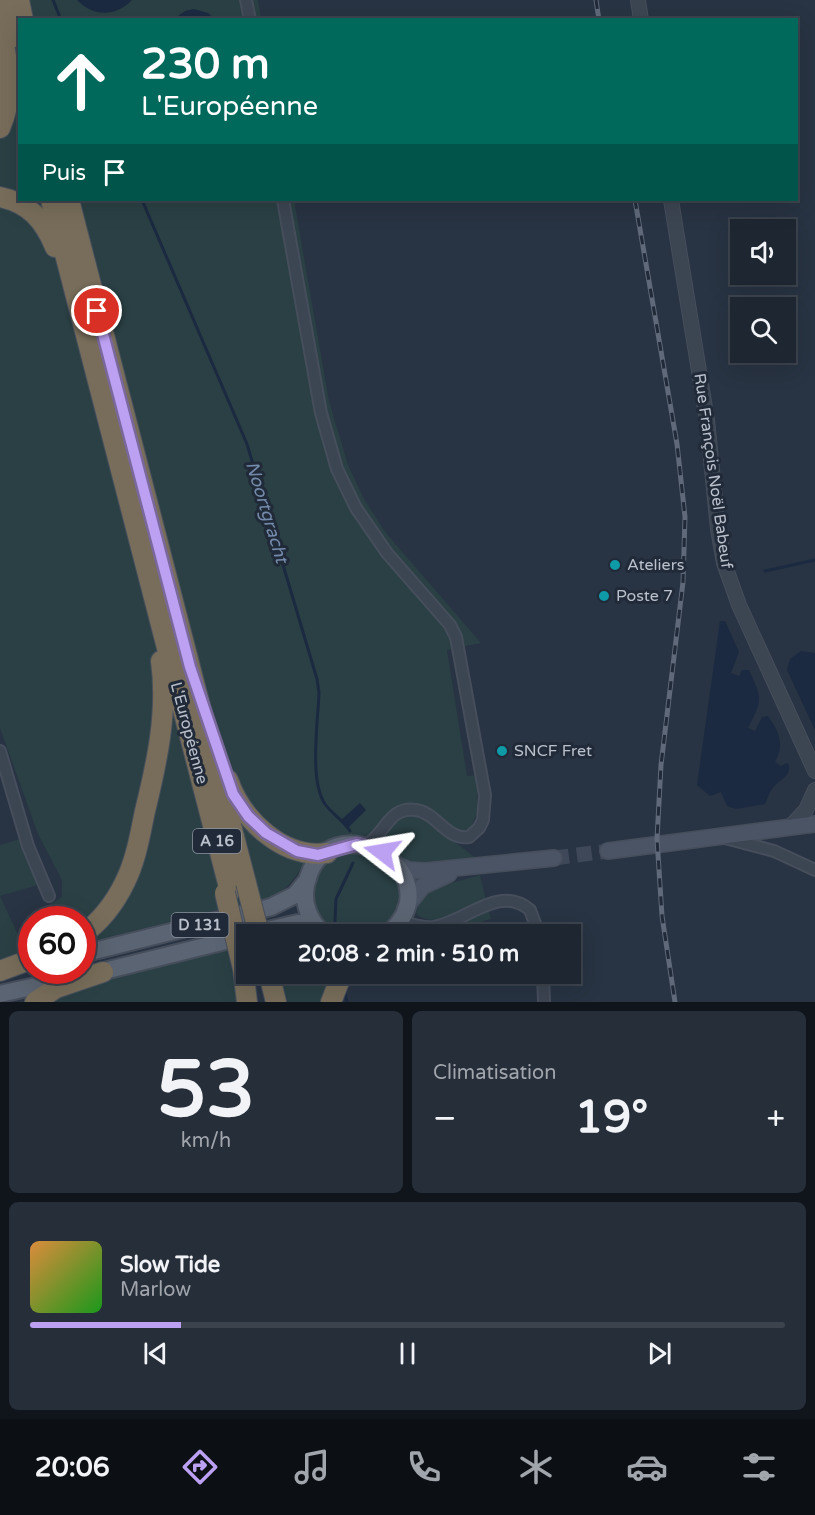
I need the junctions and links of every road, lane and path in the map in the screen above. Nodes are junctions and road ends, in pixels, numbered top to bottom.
1 (2, 0) edge
2 (19, 0) edge
3 (246, 0) edge
4 (638, 0) edge
5 (23, 18) edge
6 (250, 18) edge
7 (641, 18) edge
8 (0, 27) edge
9 (18, 67) edge
10 (0, 128) edge
11 (0, 197) edge
12 (51, 201) edge
13 (69, 201) edge
14 (283, 201) edge
15 (671, 201) edge
16 (101, 393) junction
17 (143, 557) junction
18 (190, 667) junction
19 (0, 751) edge
20 (813, 766) edge
21 (815, 779) edge
22 (815, 790) edge
23 (385, 824) junction
24 (815, 824) edge
25 (789, 828) junction
26 (722, 837) junction
27 (366, 845) junction
28 (608, 851) tunnel mouth
29 (382, 852) junction
30 (327, 853) junction
31 (554, 858) tunnel mouth
32 (397, 866) junction
33 (476, 867) junction
34 (815, 870) edge
35 (308, 879) junction
36 (234, 889) junction
37 (49, 896) dead end
38 (403, 914) junction
39 (96, 922) edge
40 (240, 924) edge
41 (253, 924) edge
42 (317, 924) edge
43 (396, 924) edge
44 (417, 924) edge
45 (442, 924) edge
46 (536, 924) edge
47 (236, 939) edge
48 (96, 951) edge
49 (18, 965) edge
50 (18, 969) edge
51 (103, 972) junction
52 (0, 973) edge
53 (247, 984) edge
54 (253, 984) edge
55 (272, 984) edge
56 (543, 984) edge
57 (0, 994) edge
58 (35, 1002) edge
59 (247, 1002) edge
60 (259, 1002) edge
61 (276, 1002) edge
62 (544, 1002) edge

1 - 9 highway
2 - 5 highway
3 - 6 street
4 - 7 street
8 - 10 highway
11 - 16 highway
12 - 16 highway, L'Européenne / A 16
13 - 18 highway, L'Européenne / A 16
14 - 23 street
15 - 20 street, Rue François Noël Babeuf
16 - 17 highway, L'Européenne / A 16
17 - 36 highway, L'Européenne / A 16
17 - 39 highway
18 - 30 highway
18 - 36 highway, L'Européenne / A 16
19 - 37 street
20 - 21 street, Rue François Noël Babeuf
22 - 25 street
23 - 27 street
23 - 29 street
24 - 25 main road
25 - 26 main road
26 - 28 main road
26 - 34 street
27 - 29 main road
27 - 30 main road
29 - 32 main road
30 - 35 main road
31 - 33 main road
32 - 33 main road
32 - 38 main road
33 - 38 main road
35 - 42 main road
35 - 48 main road, D 131
36 - 40 highway, L'Européenne / A 16
36 - 41 highway, L'Européenne / A 16, bridge
38 - 43 main road
38 - 44 street
45 - 46 street
47 - 51 main road, D 131
49 - 52 highway
50 - 52 main road
51 - 57 main road, D 131
51 - 58 highway
53 - 59 highway
54 - 60 highway, L'Européenne / A 16
55 - 61 highway
56 - 62 street

